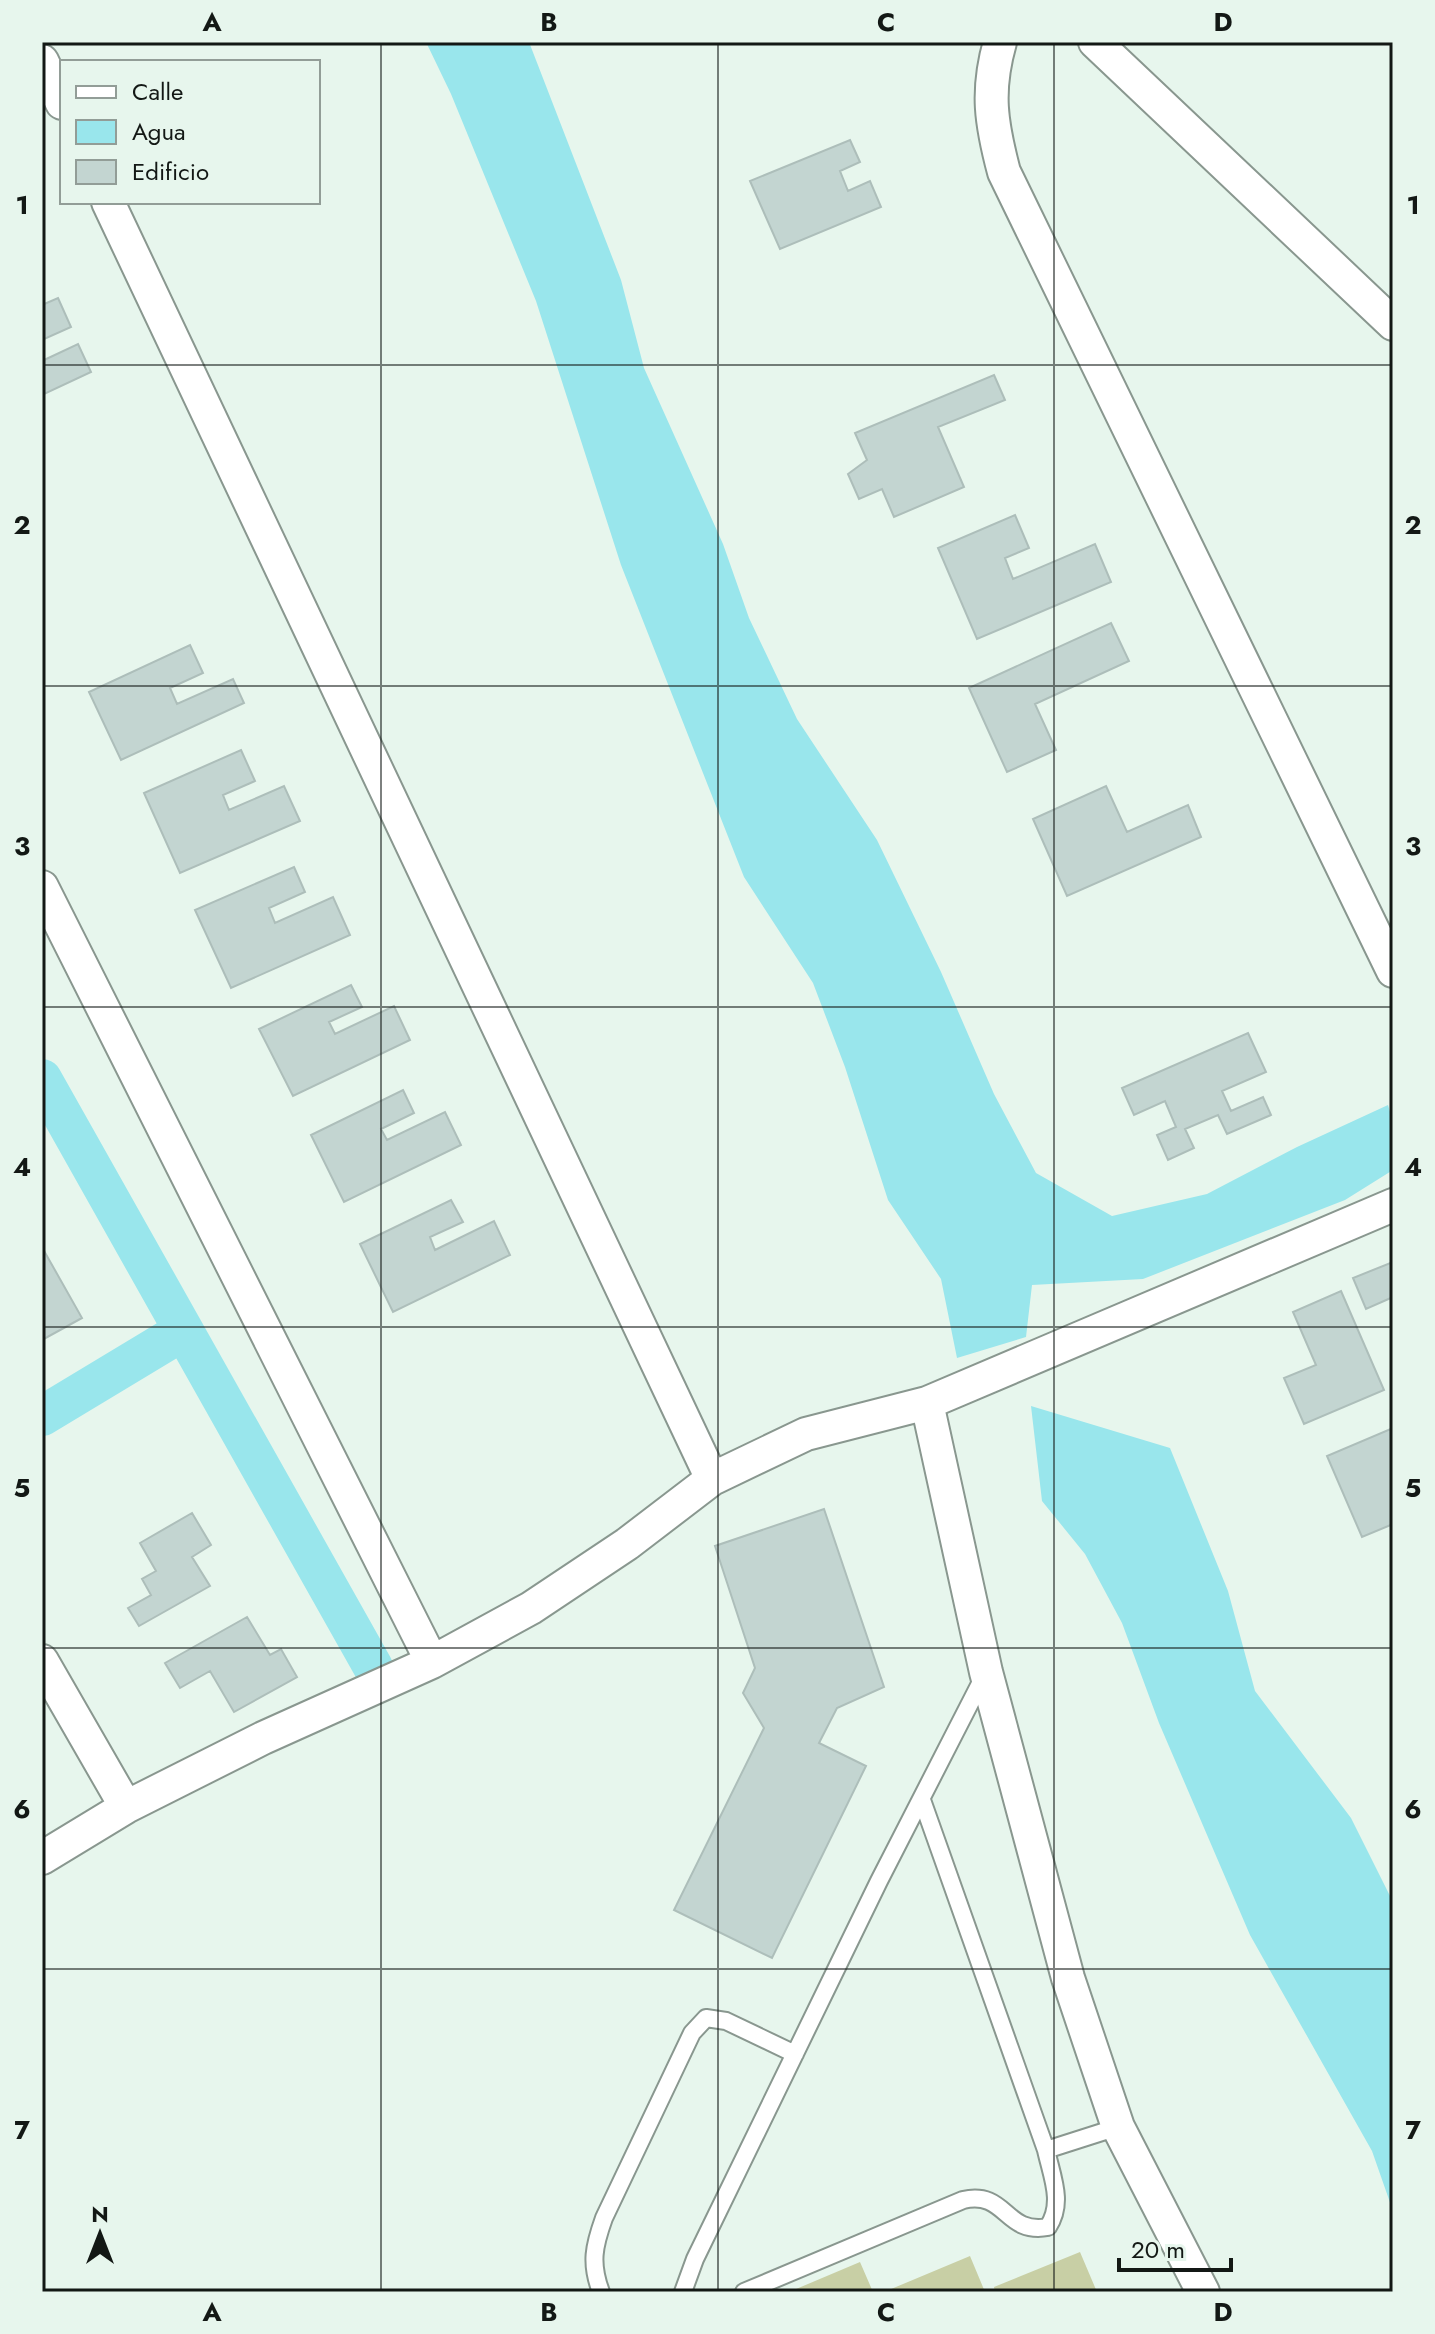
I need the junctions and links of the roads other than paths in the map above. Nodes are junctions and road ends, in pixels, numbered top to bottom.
1 (1000, 42) edge
2 (1095, 42) edge
3 (42, 61) edge
4 (60, 99) edge
5 (109, 204) edge
6 (1393, 324) edge
7 (42, 887) edge
8 (1393, 971) edge
9 (1393, 1205) edge
10 (927, 1403) junction
11 (712, 1479) junction
12 (42, 1661) edge
13 (432, 1662) junction
14 (986, 1672) junction
15 (922, 1800) junction
16 (126, 1807) junction
17 (42, 1858) edge
18 (795, 2054) junction
19 (1118, 2127) junction
20 (1046, 2150) junction
21 (601, 2292) edge
22 (683, 2292) edge
23 (744, 2292) edge
24 (1203, 2292) edge

1 - 8 street
2 - 6 street
3 - 4 street
5 - 11 street
7 - 13 street
9 - 10 street
10 - 11 street
10 - 14 street
11 - 13 street
12 - 16 street
13 - 16 street
14 - 15 lane
14 - 19 street
15 - 18 lane
15 - 20 lane
16 - 17 street
18 - 21 lane
18 - 22 lane
19 - 20 lane
19 - 24 street
20 - 23 lane

